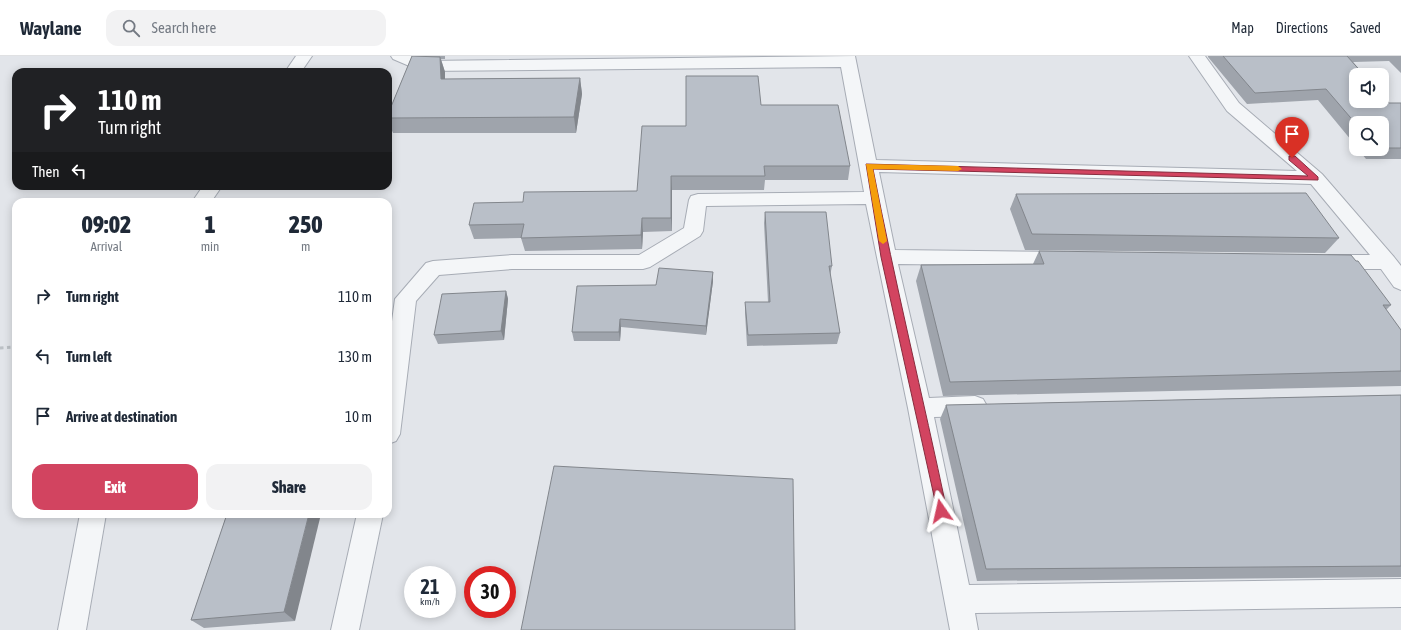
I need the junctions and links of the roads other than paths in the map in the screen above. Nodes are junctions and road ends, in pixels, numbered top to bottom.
1 (304, 56) edge
2 (399, 56) edge
3 (1197, 56) edge
4 (847, 59) edge
5 (296, 68) edge
6 (869, 166) junction
7 (1316, 178) junction
8 (875, 198) junction
9 (886, 257) junction
10 (1084, 259) edge
11 (1307, 262) edge
12 (1387, 262) junction
13 (1401, 282) edge
14 (392, 404) edge
15 (999, 406) edge
16 (920, 408) junction
17 (91, 518) edge
18 (369, 518) edge
19 (1401, 593) edge
20 (960, 599) junction
21 (72, 630) edge
22 (345, 630) edge
23 (964, 630) edge

1 - 5 street
2 - 4 street
3 - 7 street
4 - 6 street
6 - 7 street
6 - 8 street
7 - 12 street
8 - 9 street
8 - 14 street
9 - 10 street
9 - 16 street
11 - 12 street
12 - 13 street
15 - 16 street
16 - 20 street
17 - 21 street
18 - 22 street
19 - 20 street
20 - 23 street

